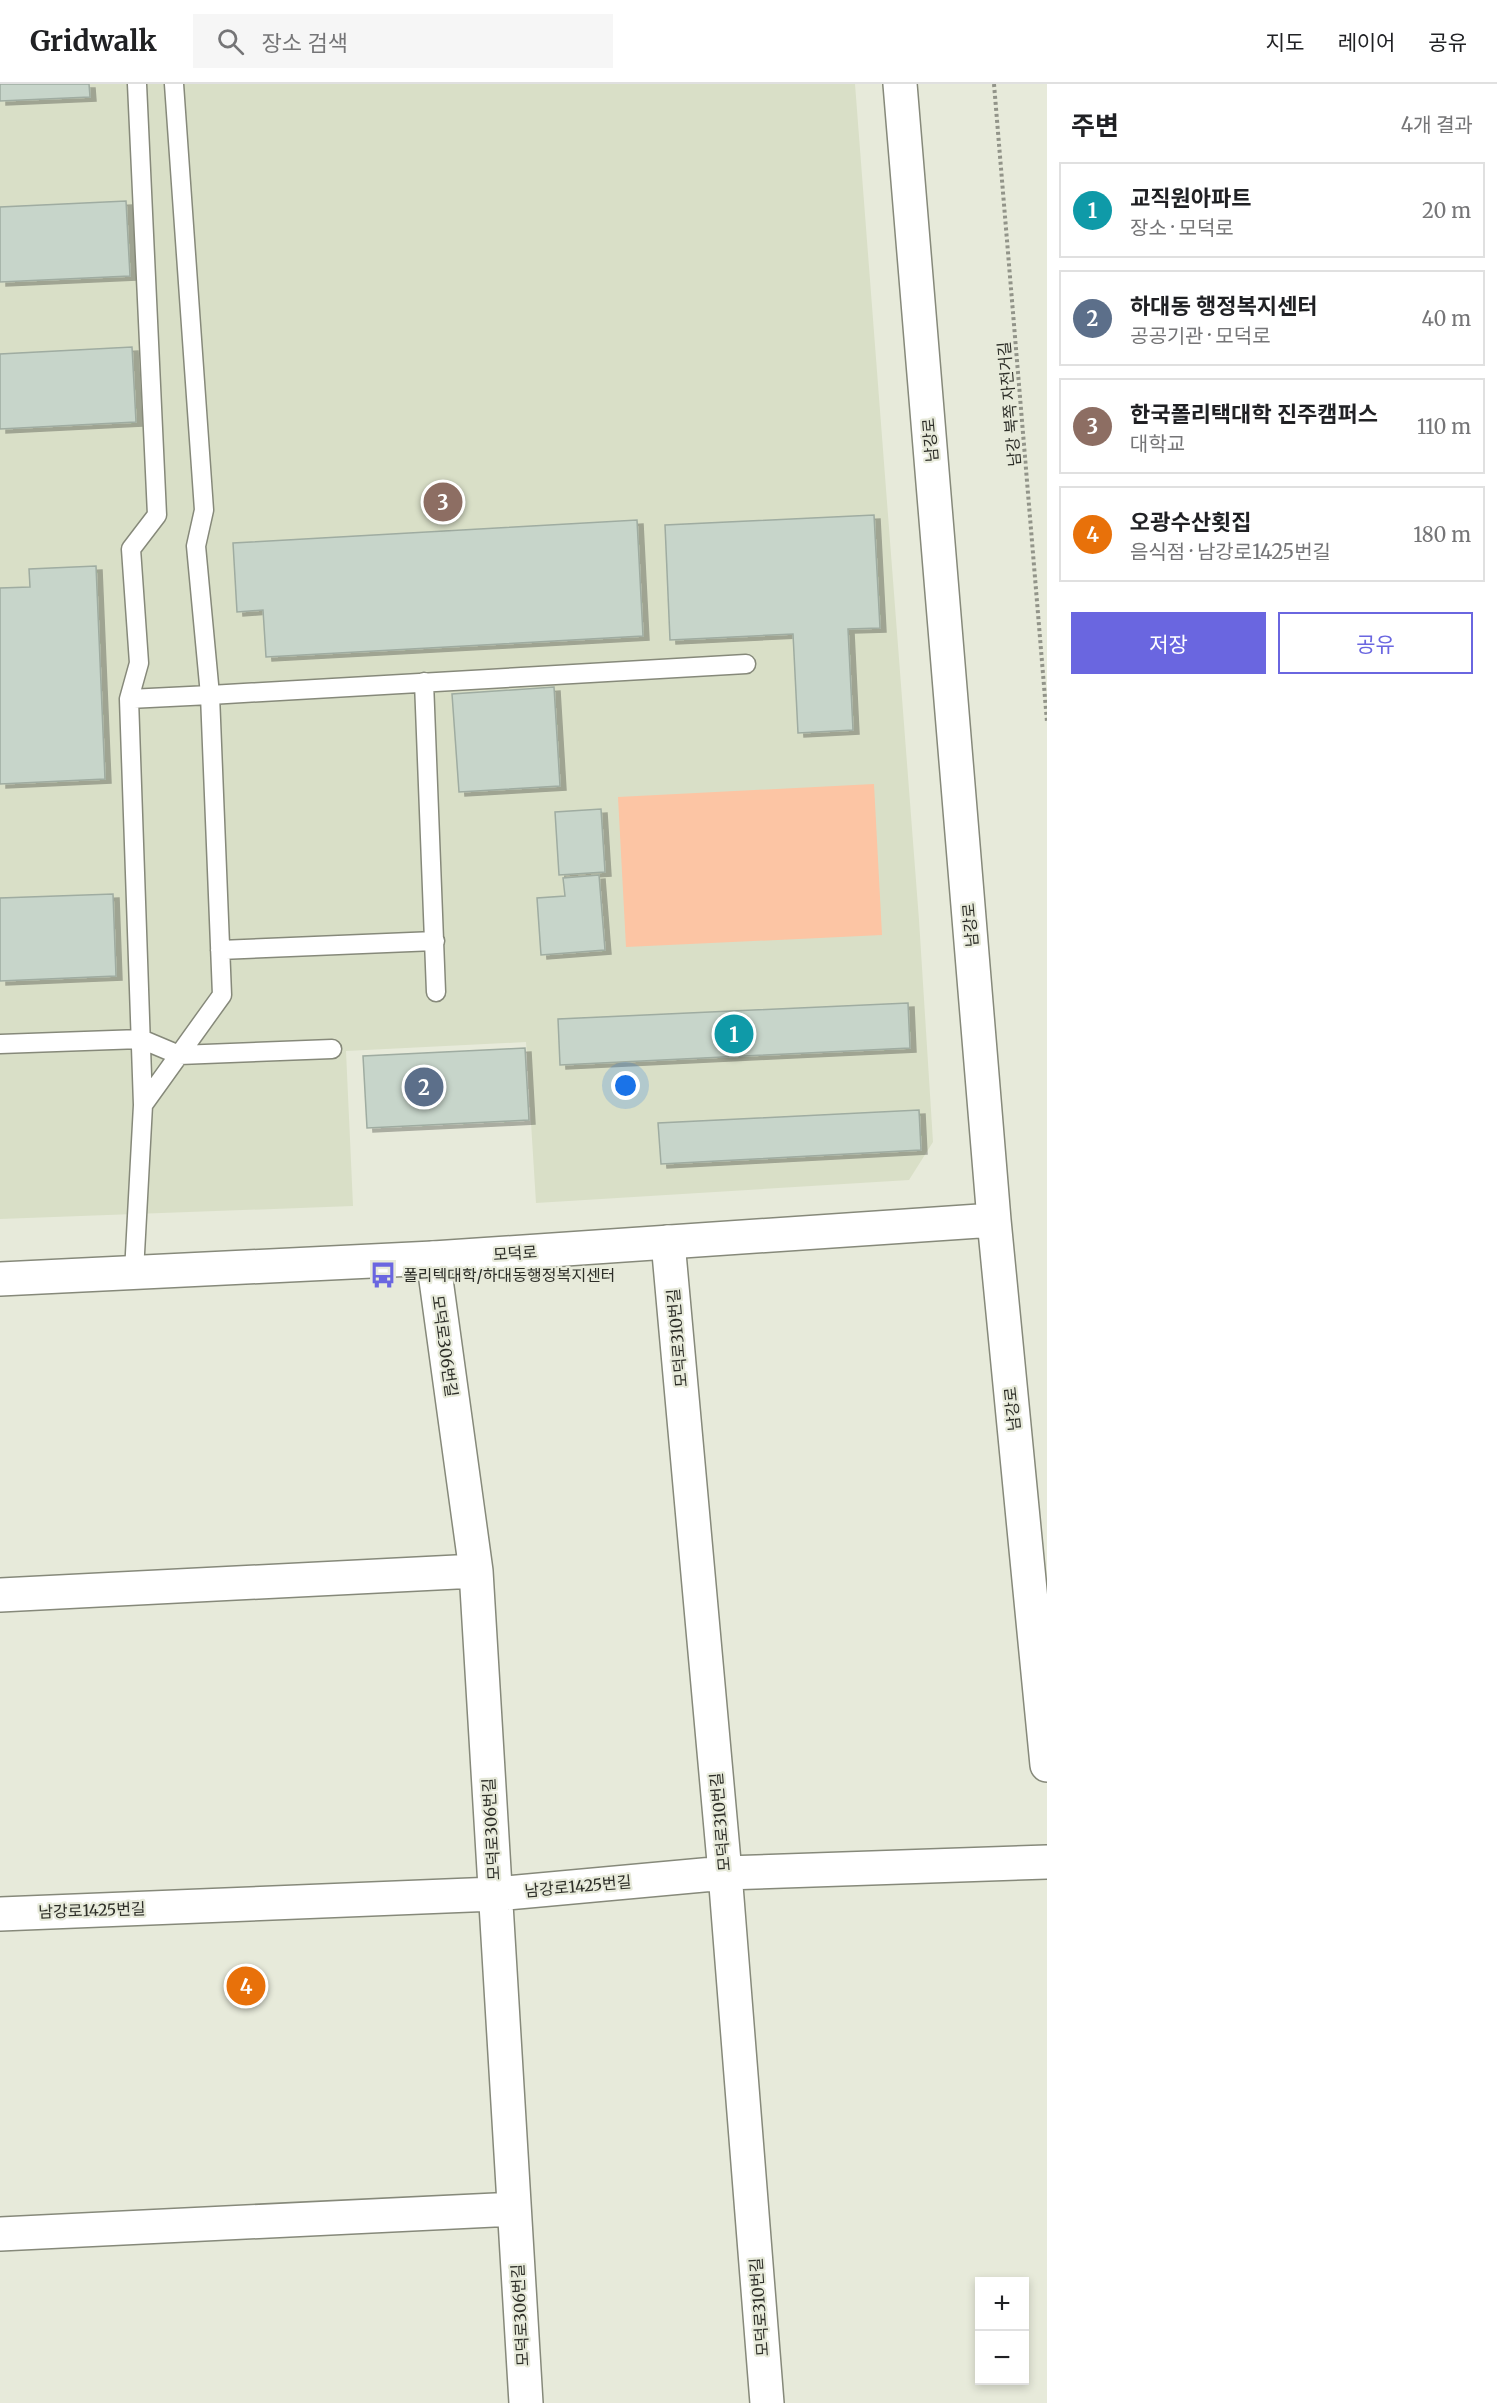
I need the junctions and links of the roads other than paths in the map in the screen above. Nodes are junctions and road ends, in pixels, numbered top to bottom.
1 (137, 84) edge
2 (174, 84) edge
3 (900, 84) edge
4 (746, 664) dead end
5 (424, 682) junction
6 (210, 695) junction
7 (129, 699) junction
8 (435, 941) junction
9 (220, 950) junction
10 (436, 992) dead end
11 (141, 1039) junction
12 (0, 1044) edge
13 (332, 1049) dead end
14 (179, 1055) junction
15 (142, 1105) junction
16 (994, 1220) junction
17 (668, 1242) junction
18 (433, 1258) junction
19 (134, 1272) junction
20 (0, 1279) edge
21 (476, 1571) junction
22 (0, 1595) edge
23 (1047, 1765) edge
24 (1047, 1862) edge
25 (725, 1873) junction
26 (495, 1894) junction
27 (0, 1914) edge
28 (514, 2209) junction
29 (0, 2234) edge
30 (526, 2403) edge
31 (767, 2403) edge

1 - 7 lane
2 - 6 lane
3 - 16 street, 남강로
4 - 5 lane
5 - 6 lane
5 - 8 lane
6 - 7 lane
6 - 9 lane
7 - 11 lane
8 - 9 lane
8 - 10 lane
9 - 14 lane
11 - 12 lane
11 - 14 lane
11 - 15 lane
13 - 14 lane
14 - 15 lane
15 - 19 lane
16 - 17 street, 모덕로
16 - 23 street, 남강로
17 - 18 street, 모덕로
17 - 25 street, 모덕로310번길
18 - 19 street, 모덕로
18 - 21 street, 모덕로306번길
19 - 20 street, 모덕로
21 - 22 street
21 - 26 street, 모덕로306번길
24 - 25 street, 남강로1425번길
25 - 26 street, 남강로1425번길
25 - 31 street, 모덕로310번길
26 - 27 street, 남강로1425번길
26 - 28 street, 모덕로306번길
28 - 29 street
28 - 30 street, 모덕로306번길

